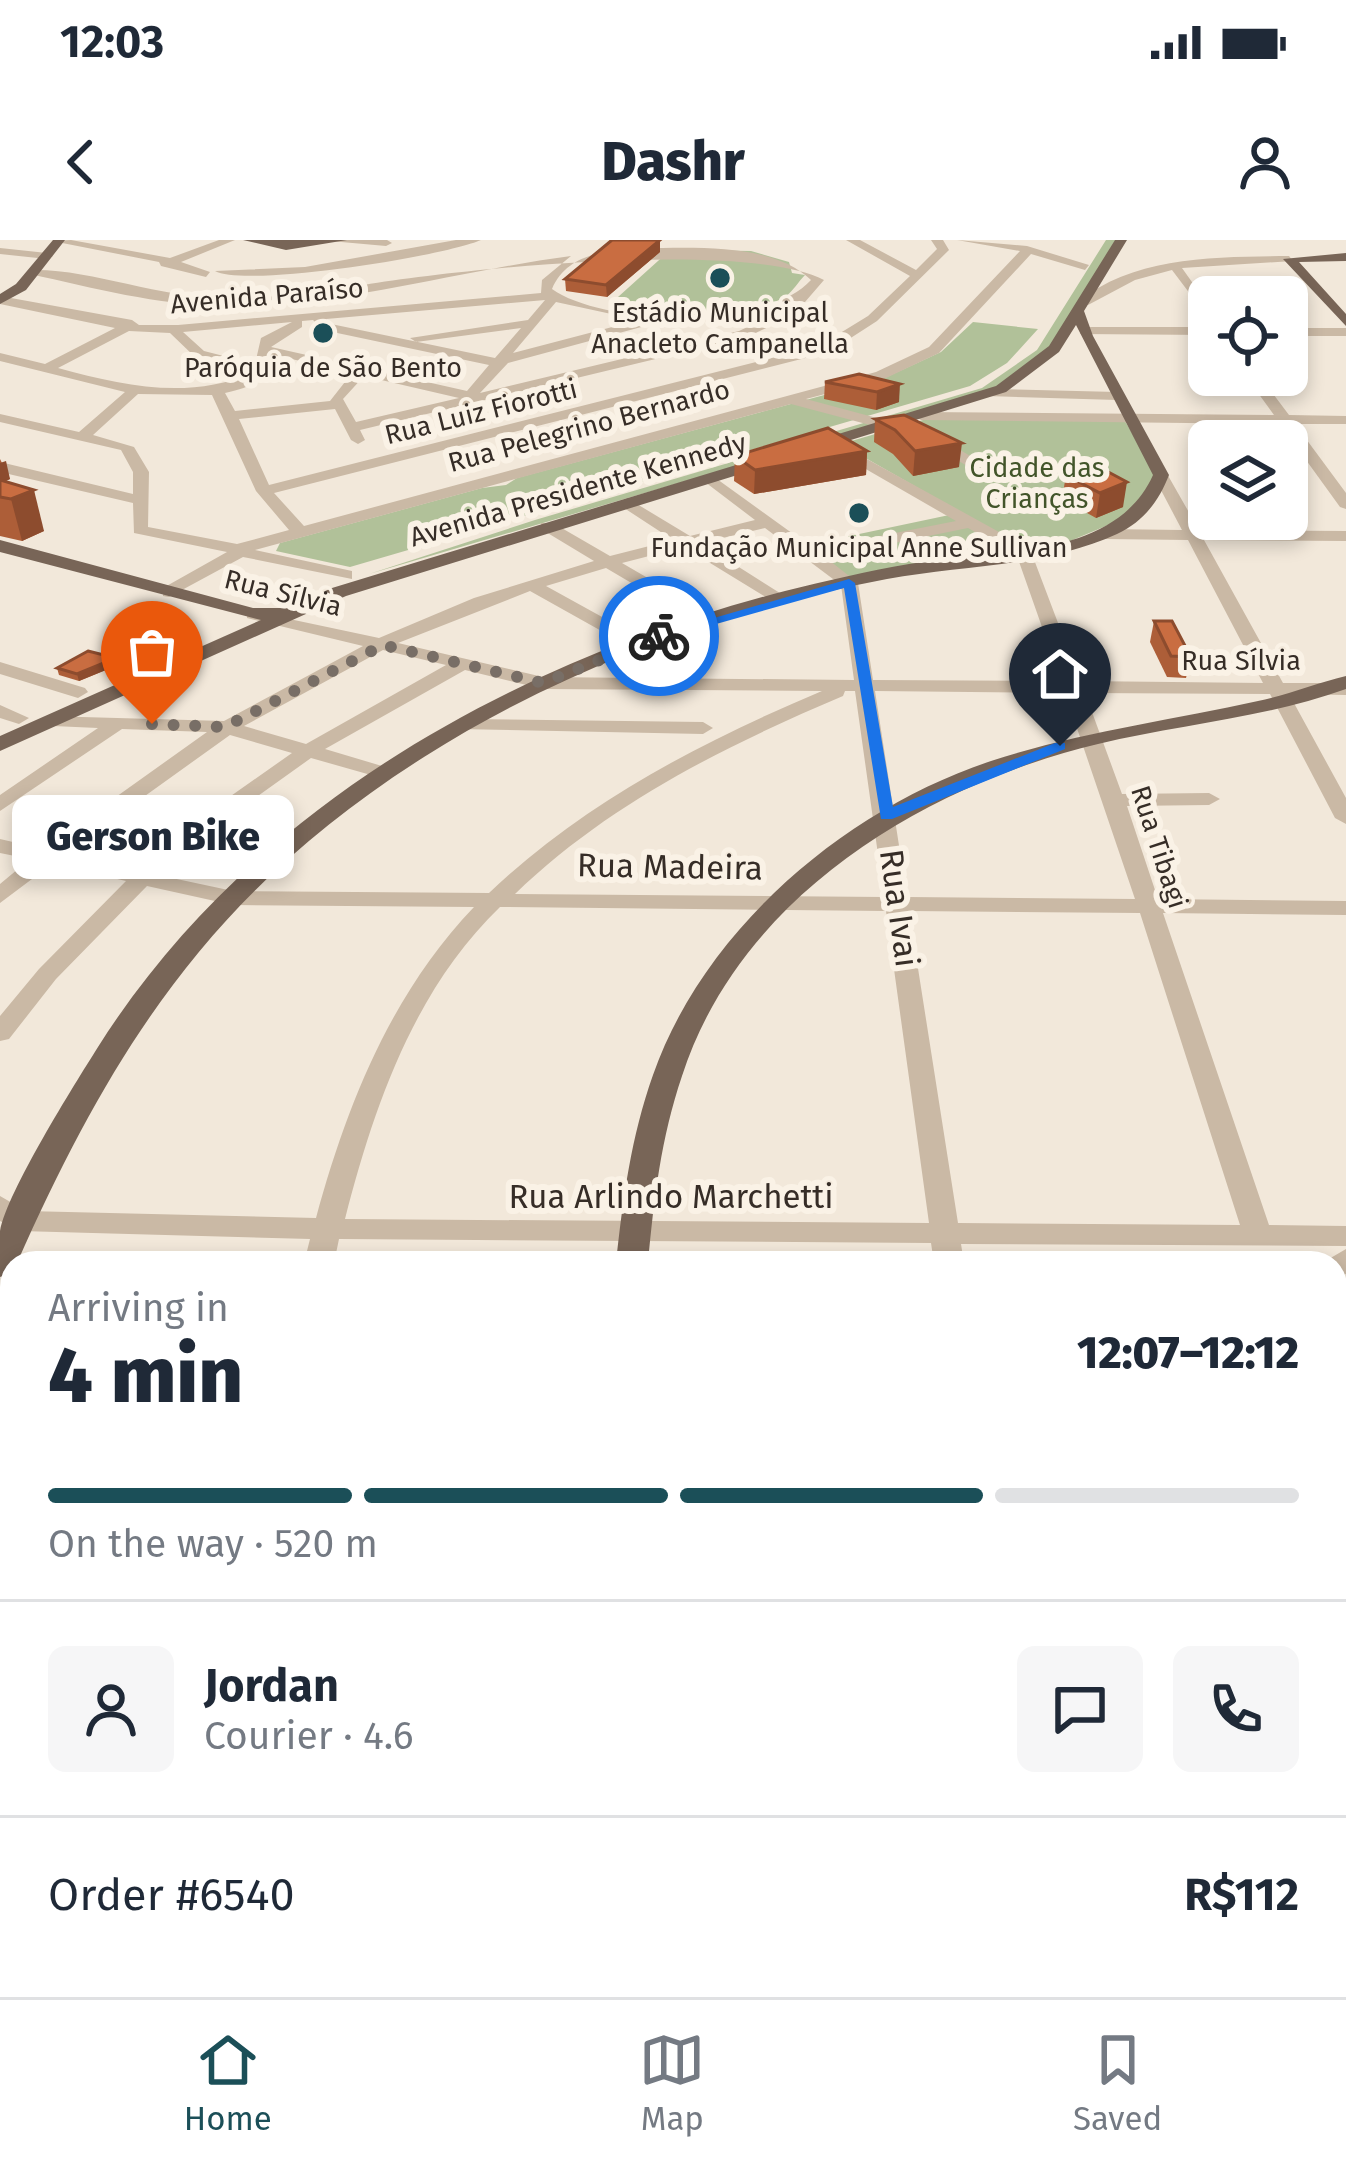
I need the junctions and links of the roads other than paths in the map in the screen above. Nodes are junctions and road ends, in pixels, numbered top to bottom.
1 (229, 240) edge
2 (249, 240) edge
3 (475, 240) edge
4 (667, 240) edge
5 (786, 240) edge
6 (852, 240) edge
7 (937, 240) edge
8 (963, 240) edge
9 (1121, 240) edge
10 (1234, 240) edge
11 (58, 241) edge
12 (331, 241) edge
13 (455, 242) edge
14 (636, 242) edge
15 (1100, 242) edge
16 (1298, 243) dead end
17 (1023, 244) edge
18 (286, 246) junction
19 (408, 246) junction
20 (762, 249) junction
21 (591, 250) junction
22 (0, 251) edge
23 (551, 254) junction
24 (47, 256) junction
25 (577, 257) junction
26 (1346, 257) edge
27 (1289, 259) junction
28 (1251, 260) junction
29 (170, 262) junction
30 (1175, 266) junction
31 (1085, 267) junction
32 (147, 270) dead end
33 (1102, 270) junction
34 (34, 272) junction
35 (229, 274) junction
36 (457, 274) junction
37 (130, 276) dead end
38 (919, 276) junction
39 (269, 277) junction
40 (1128, 277) junction
41 (107, 285) junction
42 (1188, 285) edge
43 (309, 290) junction
44 (545, 295) junction
45 (0, 300) edge
46 (468, 301) junction
47 (797, 301) junction
48 (755, 313) junction
49 (1082, 314) junction
50 (318, 315) junction
51 (294, 317) junction
52 (776, 320) junction
53 (637, 321) junction
54 (1346, 322) edge
55 (531, 323) junction
56 (130, 325) junction
57 (174, 328) junction
58 (1188, 328) edge
59 (1308, 332) edge
60 (1346, 332) edge
61 (845, 340) junction
62 (393, 341) junction
63 (516, 345) junction
64 (541, 350) junction
65 (0, 357) edge
66 (796, 358) junction
67 (263, 360) junction
68 (652, 361) junction
69 (504, 362) junction
70 (48, 368) junction
71 (827, 368) junction
72 (362, 371) junction
73 (742, 371) junction
74 (486, 382) junction
75 (816, 382) junction
76 (137, 388) junction
77 (838, 388) junction
78 (509, 389) junction
79 (217, 391) junction
80 (992, 392) junction
81 (470, 396) junction
82 (1117, 396) junction
83 (1267, 396) edge
84 (798, 398) junction
85 (956, 400) junction
86 (336, 405) junction
87 (916, 412) junction
88 (232, 415) junction
89 (979, 417) junction
90 (0, 418) edge
91 (1131, 419) junction
92 (1285, 420) joint
93 (1308, 420) edge
94 (1346, 421) edge
95 (350, 428) junction
96 (83, 436) junction
97 (831, 444) junction
98 (1308, 452) edge
99 (974, 464) dead end
100 (373, 465) junction
101 (0, 467) edge
102 (1161, 475) junction
103 (508, 476) junction
104 (710, 479) junction
105 (464, 487) junction
106 (264, 491) junction
107 (138, 500) junction
108 (627, 503) junction
109 (1346, 504) edge
110 (770, 522) junction
111 (973, 522) junction
112 (547, 526) junction
113 (1188, 529) edge
114 (302, 533) junction
115 (1104, 534) junction
116 (1188, 535) edge
117 (1308, 536) edge
118 (1346, 536) edge
119 (1194, 540) edge
120 (685, 541) junction
121 (0, 546) edge
122 (242, 550) junction
123 (1024, 553) junction
124 (814, 554) junction
125 (607, 562) junction
126 (342, 583) junction
127 (849, 583) junction
128 (532, 585) junction
129 (169, 592) junction
130 (777, 599) junction
131 (253, 614) junction
132 (284, 616) junction
133 (707, 620) junction
134 (636, 644) junction
135 (383, 645) junction
136 (461, 664) junction
137 (0, 668) edge
138 (543, 683) junction
139 (857, 686) junction
140 (1341, 686) edge
141 (1071, 687) junction
142 (78, 692) junction
143 (1281, 694) junction
144 (6, 719) edge
145 (53, 720) junction
146 (116, 724) junction
147 (464, 725) junction
148 (225, 727) junction
149 (704, 728) dead end
150 (1089, 739) junction
151 (0, 744) edge
152 (304, 751) junction
153 (385, 773) junction
154 (1209, 799) dead end
155 (1114, 800) junction
156 (0, 805) edge
157 (886, 815) junction
158 (1346, 818) edge
159 (0, 846) edge
160 (46, 856) junction
161 (140, 876) junction
162 (0, 896) edge
163 (233, 898) junction
164 (497, 898) junction
165 (777, 900) junction
166 (899, 904) junction
167 (1146, 907) junction
168 (1346, 908) edge
169 (0, 1033) edge
170 (10, 1214) edge
171 (328, 1229) junction
172 (632, 1232) junction
173 (1258, 1235) junction
174 (1346, 1236) edge
175 (946, 1248) edge
176 (3, 1251) edge
177 (323, 1251) edge
178 (632, 1251) edge

1 - 29 street
2 - 18 main road
3 - 13 street
4 - 14 street
4 - 20 street
5 - 20 street
6 - 38 street
7 - 38 street, Rua Luiz Fiorotti
8 - 17 street
9 - 33 main road, Avenida Presidente Kennedy
10 - 28 street
11 - 24 main road
11 - 29 street
12 - 18 main road
12 - 19 street
13 - 19 street
14 - 21 street
15 - 31 main road, Avenida Presidente Kennedy
16 - 27 main road
17 - 31 street
17 - 77 street, Rua Pelegrino Bernardo
18 - 35 street
19 - 39 street
20 - 47 street
21 - 23 street
21 - 25 street
22 - 24 street
23 - 25 street
23 - 36 street
24 - 34 main road
25 - 44 street
26 - 27 main road
27 - 28 street
27 - 54 main road
28 - 30 street
29 - 32 street
29 - 35 street
30 - 40 street
30 - 42 street
31 - 85 main road, Avenida Presidente Kennedy
33 - 40 main road
33 - 49 main road, Avenida Presidente Kennedy
34 - 41 street
34 - 45 main road
35 - 39 street
36 - 43 street
36 - 46 street
37 - 41 street
38 - 61 street, Rua Luiz Fiorotti
39 - 43 street
40 - 49 street
41 - 43 street
44 - 46 street, Avenida Paraíso
44 - 53 street, Avenida Paraíso
44 - 55 street
46 - 50 street, Avenida Paraíso
47 - 48 street
47 - 52 street
48 - 52 street
48 - 53 street
49 - 58 street
49 - 80 main road, Avenida Presidente Kennedy
49 - 82 main road
50 - 51 street, Avenida Paraíso
50 - 62 street
51 - 57 street, Avenida Paraíso
51 - 67 street
52 - 68 street
53 - 64 street
55 - 62 street
55 - 63 street
56 - 56 street, Avenida Paraíso
56 - 57 street, Avenida Paraíso
56 - 70 street
57 - 67 street
59 - 60 street
61 - 66 street, Rua Luiz Fiorotti
61 - 71 street
62 - 69 street
63 - 64 street
63 - 69 street
64 - 69 street
65 - 70 street
66 - 71 street
66 - 73 street, Rua Luiz Fiorotti
67 - 72 street
67 - 79 street
68 - 73 street
68 - 78 street
69 - 74 street
70 - 76 street
71 - 75 street
72 - 81 street
72 - 86 street
73 - 100 street, Rua Luiz Fiorotti
74 - 78 street
74 - 81 street
75 - 77 street
75 - 84 street
76 - 79 street
76 - 96 street
77 - 84 street, Rua Pelegrino Bernardo
78 - 81 street
79 - 88 street
80 - 82 street
80 - 85 main road, Avenida Presidente Kennedy
81 - 95 street
82 - 91 main road
83 - 92 street
84 - 99 street
84 - 103 street, Rua Pelegrino Bernardo
85 - 87 main road, Avenida Presidente Kennedy
85 - 89 street
86 - 88 street
86 - 95 street
87 - 89 street
87 - 97 main road, Avenida Presidente Kennedy
87 - 126 main road, Avenida Presidente Kennedy
88 - 106 street
89 - 91 street
90 - 96 street
91 - 92 street
91 - 102 main road
93 - 94 street
95 - 100 street
96 - 107 street
97 - 104 main road, Avenida Presidente Kennedy
97 - 111 street
98 - 109 street
100 - 106 street, Rua Luiz Fiorotti
101 - 107 street
102 - 113 street
102 - 115 main road
103 - 105 street, Rua Pelegrino Bernardo
103 - 105 street
104 - 108 main road, Avenida Presidente Kennedy
104 - 110 street
105 - 114 street, Rua Pelegrino Bernardo
106 - 114 street
107 - 122 street
108 - 112 main road, Avenida Presidente Kennedy
108 - 120 street
110 - 120 street
110 - 124 street
111 - 123 street
111 - 124 street
112 - 125 street
112 - 126 main road, Avenida Presidente Kennedy
114 - 122 street, Rua Pelegrino Bernardo
115 - 116 street
115 - 123 main road
117 - 118 street
119 - 143 street
120 - 125 street
120 - 130 street
121 - 129 main road, Rua Sílvia
122 - 126 street
122 - 129 street, Rua Pelegrino Bernardo
123 - 127 main road
123 - 141 street, Rua Tibagi
124 - 127 street
125 - 128 street
125 - 133 street
126 - 131 main road, Avenida Presidente Kennedy
126 - 132 main road, Avenida Presidente Kennedy
127 - 130 main road
127 - 139 street, Rua Ivai
128 - 134 street
128 - 135 street
129 - 131 main road, Rua Sílvia
130 - 133 main road
131 - 132 main road
131 - 142 main road, Avenida Presidente Kennedy
132 - 135 street, Rua Sílvia
132 - 145 main road, Avenida Presidente Kennedy
133 - 134 main road
134 - 138 main road
135 - 136 street, Rua Sílvia
135 - 148 street
136 - 138 street, Rua Sílvia
136 - 152 street
137 - 142 street
138 - 139 street, Rua Sílvia
138 - 147 main road
139 - 141 street, Rua Sílvia
139 - 157 street, Rua Ivai
139 - 164 street
140 - 143 main road
141 - 143 street, Rua Sílvia
141 - 150 street, Rua Tibagi
142 - 144 main road, Avenida Presidente Kennedy
143 - 150 main road
143 - 158 street
145 - 146 street
145 - 151 main road, Avenida Presidente Kennedy
146 - 148 street
146 - 156 street
147 - 149 street
147 - 153 main road
148 - 152 street
148 - 160 street
150 - 155 street, Rua Tibagi
150 - 157 main road
152 - 153 street
152 - 161 street
153 - 163 main road
154 - 155 street
155 - 167 street, Rua Tibagi
157 - 165 main road
157 - 166 street, Rua Ivai
159 - 160 street, Rua Madeira
160 - 161 street, Rua Madeira
160 - 162 street
161 - 163 street, Rua Madeira
161 - 169 street
163 - 164 street, Rua Madeira
163 - 170 main road
164 - 165 street, Rua Madeira
164 - 171 street
165 - 166 street, Rua Madeira
165 - 172 main road
166 - 167 street, Rua Madeira
166 - 175 street, Rua Ivai
167 - 168 street, Rua Madeira
167 - 173 street, Rua Tibagi
170 - 171 street, Rua Arlindo Marchetti
170 - 176 main road
171 - 172 street, Rua Arlindo Marchetti
171 - 177 street
172 - 175 street, Rua Arlindo Marchetti
172 - 178 main road
173 - 174 street, Rua Arlindo Marchetti
173 - 175 street, Rua Arlindo Marchetti

